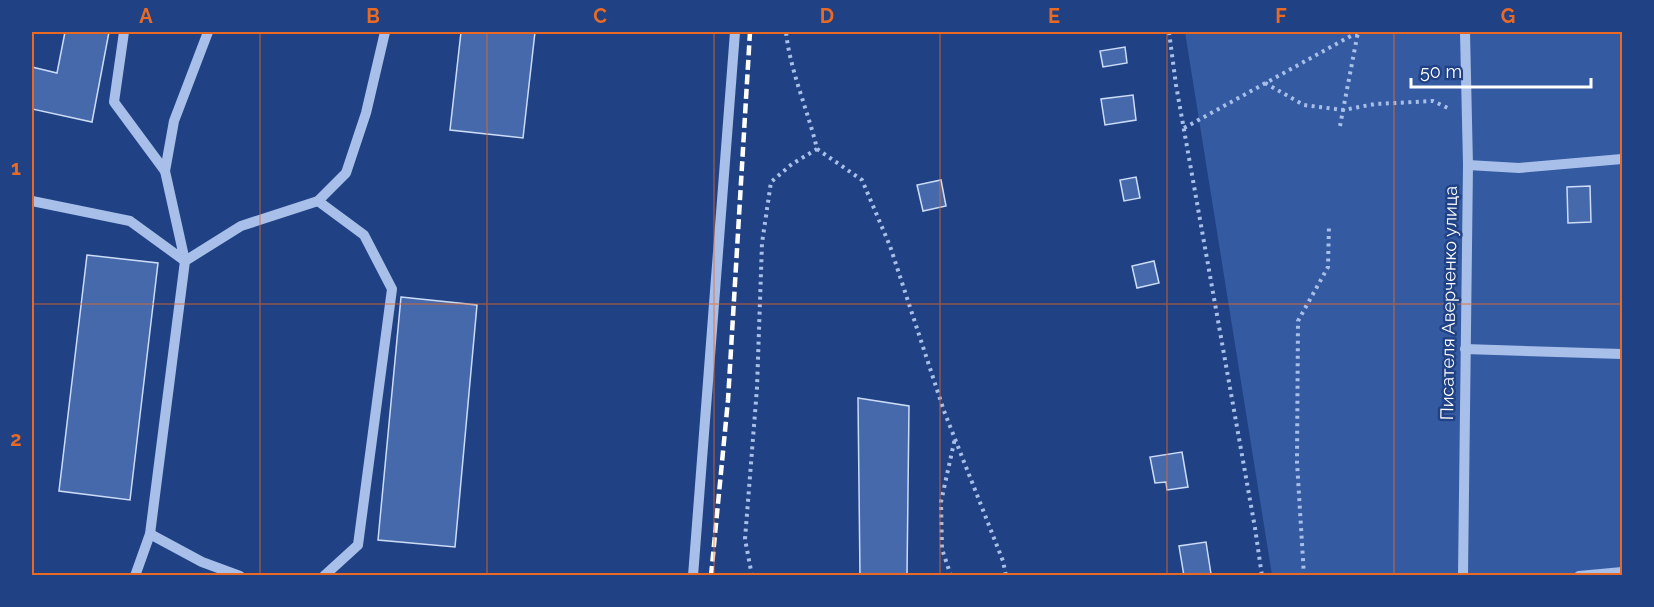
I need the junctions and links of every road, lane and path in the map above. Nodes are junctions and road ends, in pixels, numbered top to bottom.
1 (124, 32) edge
2 (208, 32) edge
3 (385, 32) edge
4 (735, 32) edge
5 (786, 32) edge
6 (1169, 32) edge
7 (1358, 32) edge
8 (1465, 32) edge
9 (1265, 83) junction
10 (1343, 110) junction
11 (1467, 117) junction
12 (1340, 126) dead end
13 (1184, 128) junction
14 (817, 149) junction
15 (1623, 159) edge
16 (1468, 165) junction
17 (165, 171) junction
18 (32, 201) edge
19 (318, 201) junction
20 (1329, 225) dead end
21 (185, 261) junction
22 (1465, 349) junction
23 (1623, 354) edge
24 (955, 437) junction
25 (150, 534) junction
26 (1623, 572) edge
27 (135, 576) edge
28 (240, 576) edge
29 (324, 576) edge
30 (693, 576) edge
31 (752, 576) edge
32 (951, 576) edge
33 (1006, 576) edge
34 (1262, 576) edge
35 (1304, 576) edge
36 (1463, 576) edge
37 (1579, 576) edge

1 - 17 street
2 - 17 street
3 - 19 street
4 - 30 street
5 - 14 path
6 - 13 path
7 - 9 path
7 - 10 path
8 - 11 street, Писателя Аверченко улица
9 - 10 path
9 - 13 path
10 - 11 path
10 - 12 path
11 - 16 street, Писателя Аверченко улица
13 - 34 path
14 - 24 path
14 - 31 path
15 - 16 street
16 - 22 street, Писателя Аверченко улица
17 - 21 street
18 - 21 street
19 - 21 street
19 - 29 street
20 - 35 path
21 - 25 street
22 - 23 street
22 - 36 street, Писателя Аверченко улица
24 - 32 path
24 - 33 path
25 - 27 street
25 - 28 street
26 - 37 street

